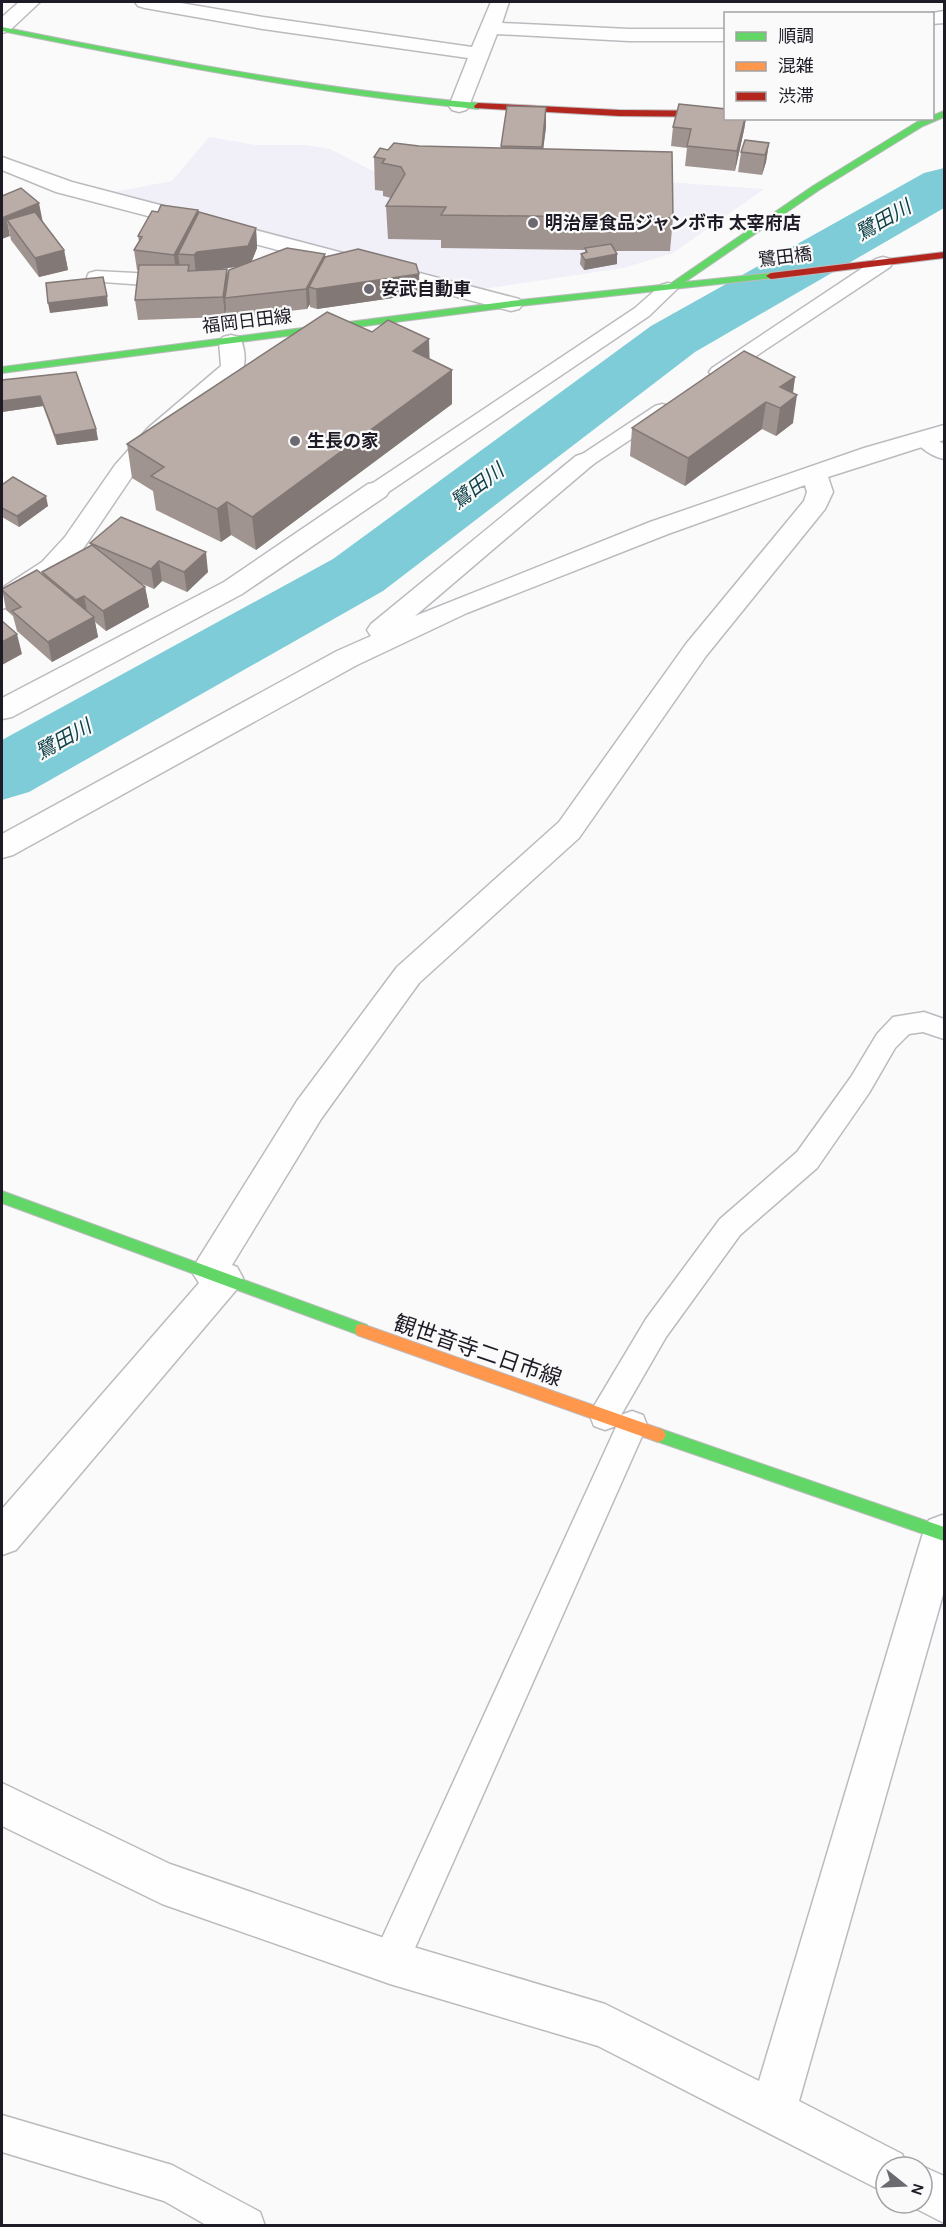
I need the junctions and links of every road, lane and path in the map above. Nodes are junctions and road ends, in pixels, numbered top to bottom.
1 (30, 2) edge
2 (145, 2) edge
3 (496, 2) edge
4 (2, 28) edge
5 (490, 28) junction
6 (724, 35) edge
7 (480, 54) junction
8 (459, 106) junction
9 (724, 114) edge
10 (913, 121) edge
11 (5, 168) edge
12 (301, 251) junction
13 (945, 255) edge
14 (272, 263) edge
15 (883, 264) junction
16 (96, 277) edge
17 (196, 280) edge
18 (712, 284) joint
19 (668, 289) junction
20 (511, 304) junction
21 (231, 342) junction
22 (2, 370) edge
23 (704, 382) edge
24 (674, 402) edge
25 (938, 441) edge
26 (585, 461) joint
27 (814, 473) junction
28 (377, 490) joint
29 (2, 600) edge
30 (347, 658) junction
31 (2, 710) edge
32 (2, 847) edge
33 (945, 1029) edge
34 (2, 1197) edge
35 (217, 1275) junction
36 (619, 1421) junction
37 (943, 1534) edge
38 (2, 1537) edge
39 (2, 1804) edge
40 (390, 1962) junction
41 (773, 2111) junction
42 (2, 2134) edge
43 (874, 2164) edge
44 (246, 2226) edge

1 - 4 street
2 - 7 street
3 - 5 street
4 - 8 main road
5 - 6 street
5 - 7 street
7 - 8 street
8 - 9 main road
10 - 19 main road
11 - 12 street
12 - 14 lane
12 - 20 street
13 - 15 main road
15 - 18 main road, 鷺田橋
15 - 23 lane
16 - 17 lane
18 - 19 main road, 福岡日田線
19 - 20 main road, 福岡日田線
19 - 28 lane
20 - 21 main road, 福岡日田線
21 - 22 main road, 福岡日田線
21 - 29 street
24 - 26 lane
25 - 27 street
26 - 30 street
27 - 30 street
27 - 35 street
28 - 31 street
30 - 32 street
33 - 36 lane
34 - 35 main road, 観世音寺二日市線
35 - 36 main road, 観世音寺二日市線
35 - 38 street
36 - 37 main road, 観世音寺二日市線
36 - 40 lane
37 - 41 street
39 - 40 street
40 - 41 street
41 - 43 street
42 - 44 lane

